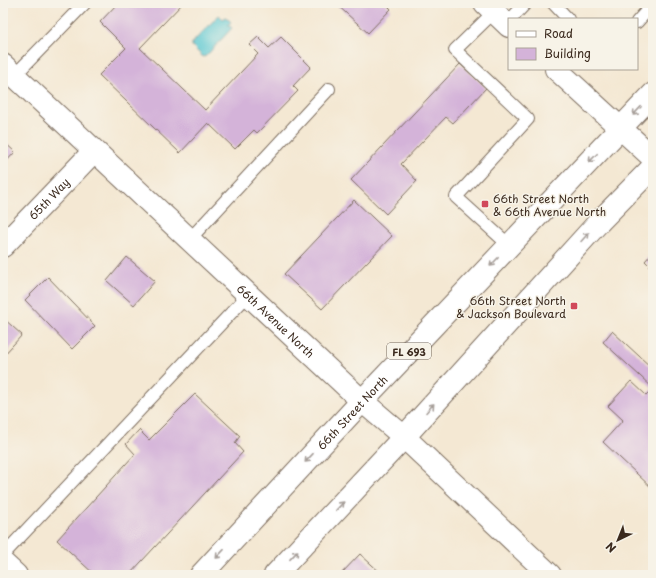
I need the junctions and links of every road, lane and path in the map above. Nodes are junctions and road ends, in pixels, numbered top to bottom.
1 (84, 3) edge
2 (526, 3) edge
3 (552, 3) edge
4 (653, 4) edge
5 (502, 17) edge
6 (567, 18) edge
7 (638, 21) edge
8 (557, 70) edge
9 (9, 71) edge
10 (329, 89) dead end
11 (653, 94) edge
12 (620, 129) junction
13 (94, 151) junction
14 (653, 158) edge
15 (653, 167) edge
16 (189, 240) junction
17 (3, 246) edge
18 (510, 246) junction
19 (248, 295) junction
20 (362, 401) junction
21 (404, 437) junction
22 (3, 554) edge
23 (3, 563) edge
24 (16, 575) edge
25 (201, 575) edge
26 (275, 575) edge
27 (550, 575) edge

1 - 9 lane
2 - 5 lane
3 - 6 lane
4 - 7 lane
5 - 18 lane
8 - 12 main road
9 - 13 main road, 66th Avenue North
10 - 16 lane
11 -> 12 main road, 66th Street North / FL 693
12 - 14 main road
12 -> 18 main road, 66th Street North / FL 693
13 - 16 main road, 66th Avenue North
13 - 17 main road, 65th Way
21 -> 15 main road
16 - 19 main road, 66th Avenue North
18 -> 20 main road, 66th Street North / FL 693
19 - 20 main road, 66th Avenue North
19 - 22 lane
20 - 21 main road, 66th Avenue North
20 -> 25 main road, 66th Street North / FL 693
26 -> 21 main road
21 - 27 main road, 66th Avenue North
23 - 24 main road

